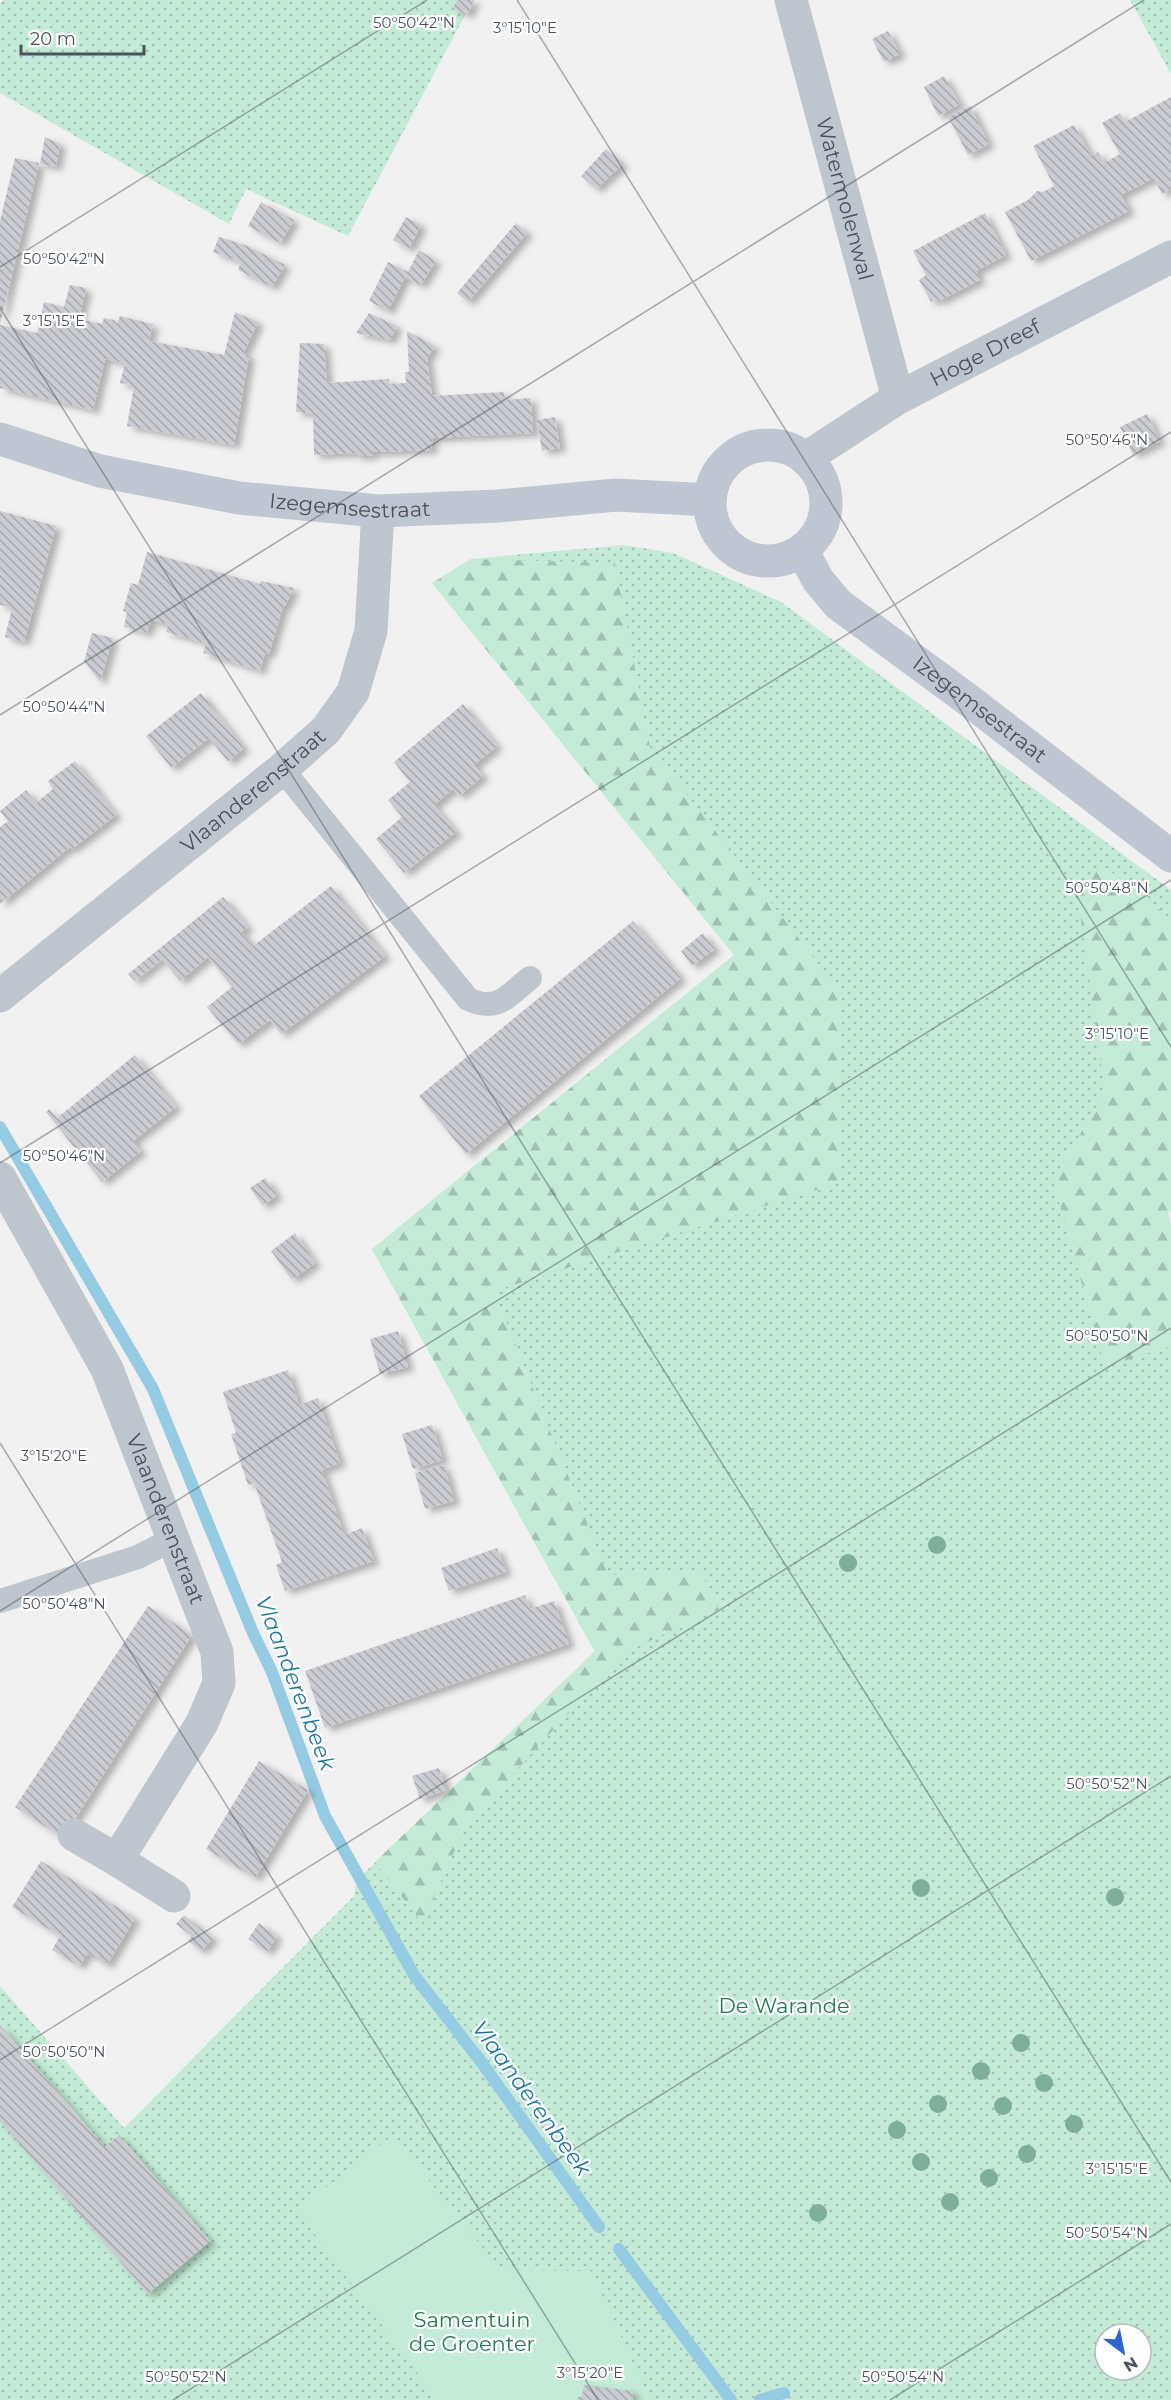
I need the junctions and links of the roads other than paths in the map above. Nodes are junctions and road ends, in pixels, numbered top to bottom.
1 (791, 0) edge
2 (1171, 256) edge
3 (898, 398) junction
4 (0, 439) edge
5 (806, 458) junction
6 (710, 500) junction
7 (378, 511) junction
8 (802, 550) junction
9 (282, 769) junction
10 (1171, 856) edge
11 (530, 978) dead end
12 (0, 996) edge
13 (0, 1178) edge
14 (173, 1539) junction
15 (0, 1601) edge
16 (74, 1835) dead end
17 (117, 1860) junction
18 (174, 1896) dead end

1 - 3 street, Watermolenwal
2 - 3 street, Hoge Dreef
3 - 5 street, Hoge Dreef
4 - 7 street, Izegemsestraat
5 - 6 street
5 - 8 street
6 - 7 street, Izegemsestraat
6 - 8 street
7 - 9 street, Vlaanderenstraat
8 - 10 street, Izegemsestraat
9 - 11 lane
9 - 12 street, Vlaanderenstraat
13 - 14 street, Vlaanderenstraat
14 - 15 lane
14 - 17 street, Vlaanderenstraat
16 - 17 street
17 - 18 street

